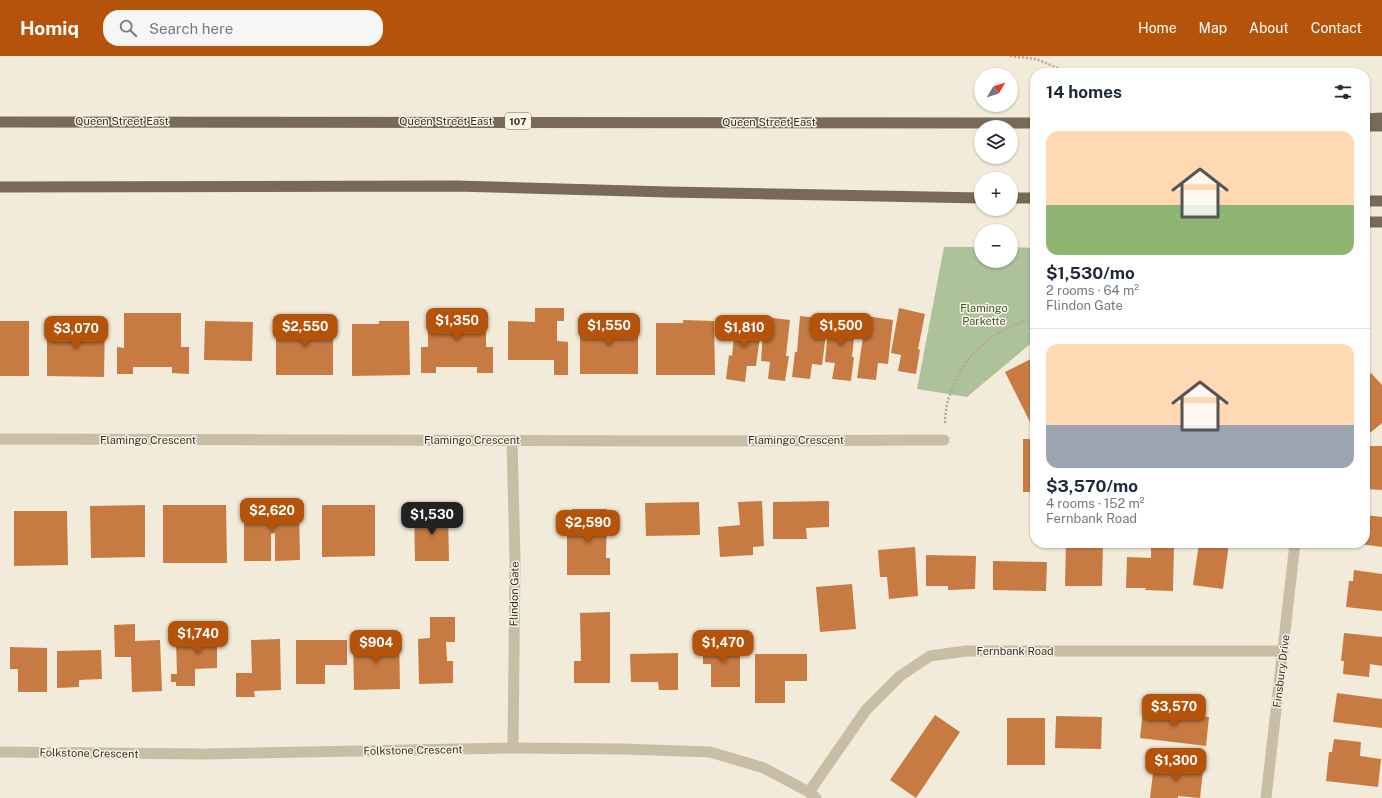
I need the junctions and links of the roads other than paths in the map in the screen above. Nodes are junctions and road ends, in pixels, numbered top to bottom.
1 (1382, 118) edge
2 (1370, 119) edge
3 (0, 122) edge
4 (1030, 123) edge
5 (1370, 126) edge
6 (1382, 126) edge
7 (0, 187) edge
8 (974, 198) edge
9 (1018, 198) edge
10 (1030, 198) edge
11 (1370, 201) edge
12 (1382, 201) edge
13 (1370, 222) edge
14 (1382, 222) edge
15 (0, 439) edge
16 (512, 440) junction
17 (944, 440) road end
18 (1294, 548) edge
19 (1284, 651) junction
20 (512, 748) junction
21 (0, 752) edge
22 (812, 795) edge
23 (1266, 798) edge

1 - 2 main road
3 - 4 main road, Queen Street East / 107
5 - 6 main road
7 - 8 main road
9 - 10 main road
11 - 12 main road
13 - 14 main road
15 - 16 street, Flamingo Crescent
16 - 17 street, Flamingo Crescent
16 - 20 street, Flindon Gate
18 - 19 street, Finsbury Drive
19 - 22 street, Fernbank Road
19 - 23 street, Finsbury Drive
20 - 21 street, Folkstone Crescent
20 - 22 street, Folkstone Crescent

